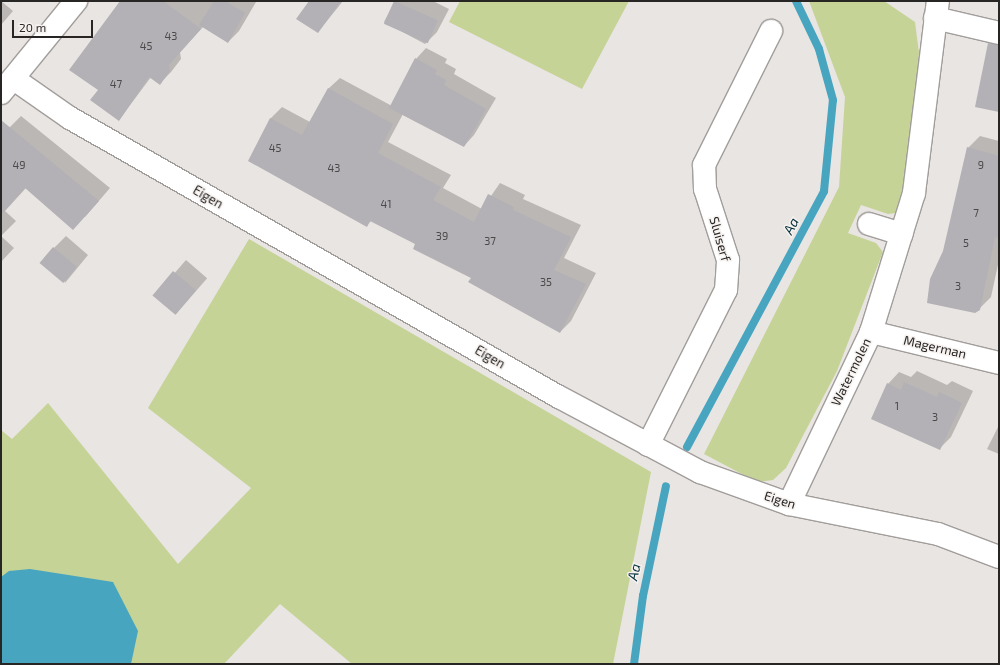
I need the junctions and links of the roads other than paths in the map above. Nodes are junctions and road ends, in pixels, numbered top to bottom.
1 (76, 1) edge
2 (936, 9) edge
3 (770, 32) dead end
4 (999, 33) edge
5 (7, 86) edge
6 (869, 224) dead end
7 (901, 234) junction
8 (871, 332) junction
9 (999, 363) edge
10 (654, 448) junction
11 (789, 504) junction
12 (999, 557) edge

1 - 5 street
2 - 4 street
2 - 7 street, Watermolen
3 - 10 street, Sluiserf
5 - 10 street, Eigen
6 - 7 street
7 - 8 street, Watermolen
8 - 9 street, Magerman
8 - 11 street, Watermolen
10 - 11 street, Eigen
11 - 12 street, Eigen

